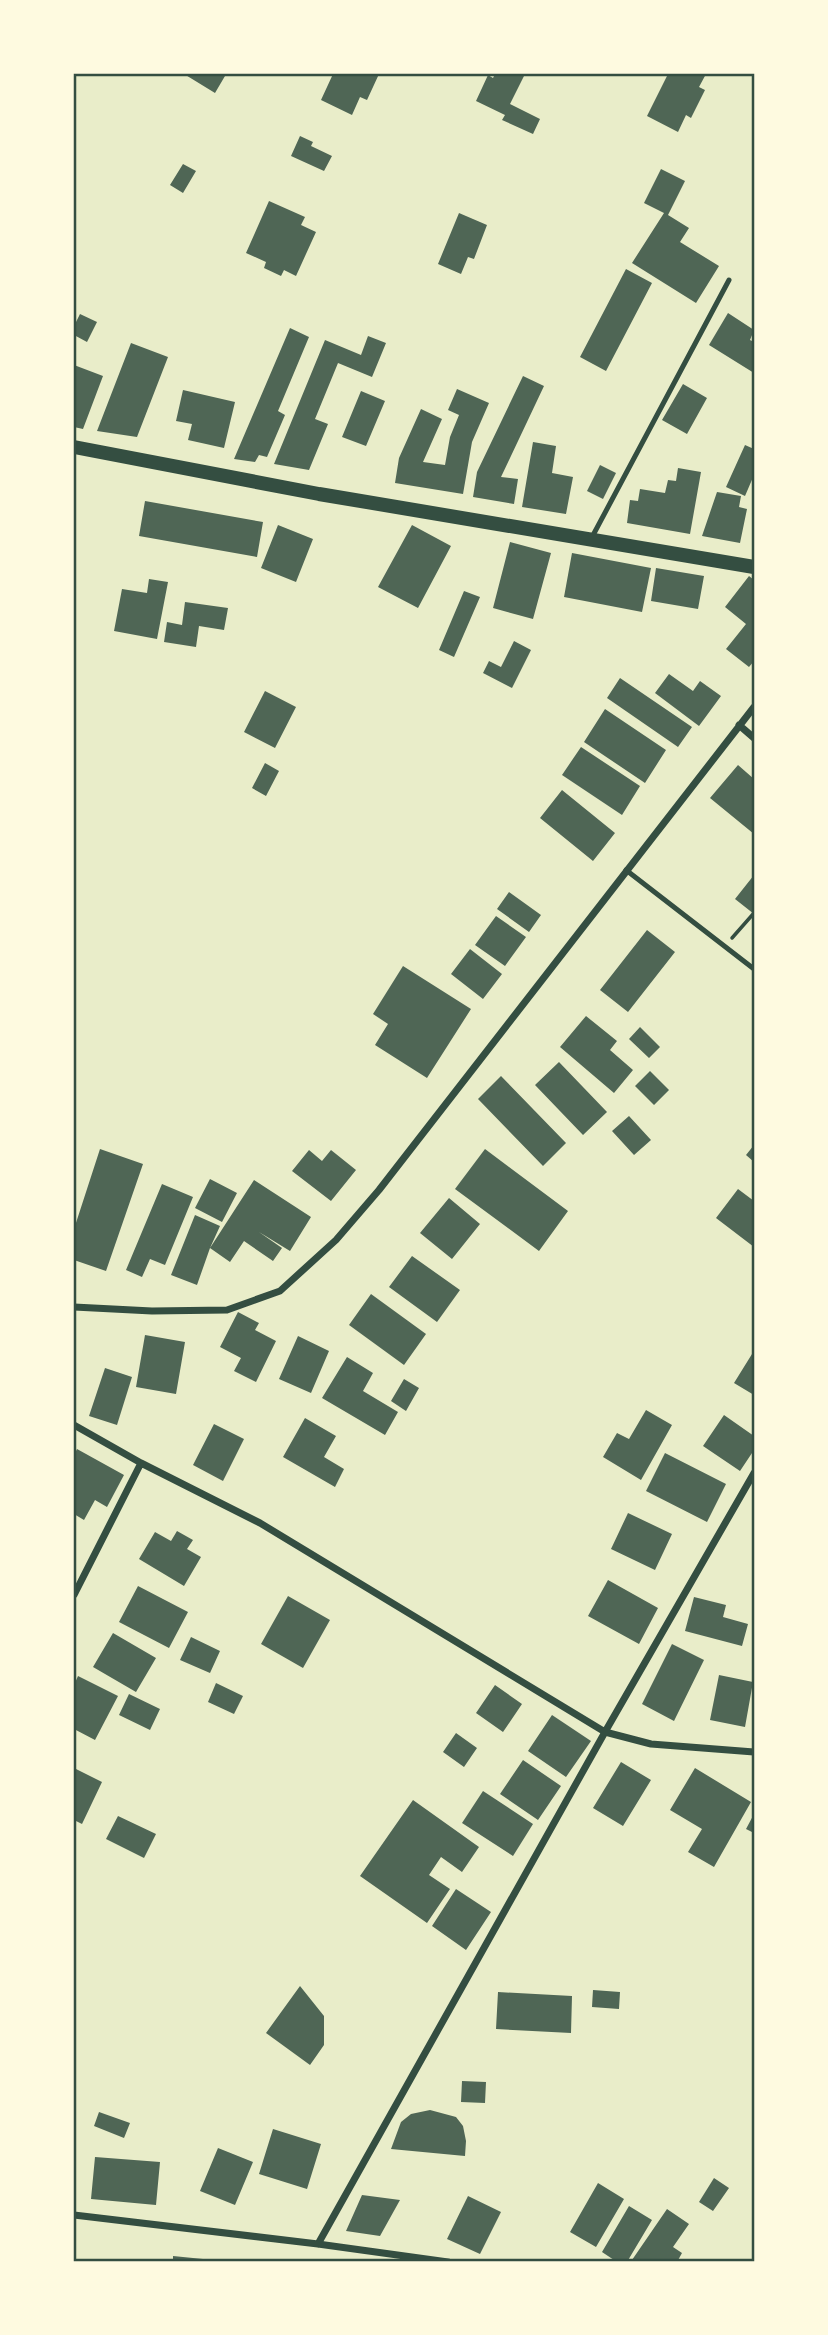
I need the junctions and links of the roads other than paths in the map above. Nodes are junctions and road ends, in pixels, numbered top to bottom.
1 (729, 280) dead end
2 (74, 447) edge
3 (591, 539) junction
4 (754, 567) edge
5 (754, 707) edge
6 (739, 725) junction
7 (754, 738) edge
8 (626, 870) junction
9 (754, 969) edge
10 (74, 1307) edge
11 (74, 1425) edge
12 (141, 1463) junction
13 (754, 1473) edge
14 (74, 1595) edge
15 (605, 1732) junction
16 (754, 1752) edge
17 (74, 2215) edge
18 (318, 2244) junction
19 (448, 2262) edge

1 - 3 lane
2 - 3 main road
3 - 4 main road
5 - 6 street
6 - 7 street
6 - 8 street
8 - 9 lane
8 - 10 street
11 - 12 street
12 - 14 street
12 - 15 street
13 - 15 street
15 - 16 street
15 - 18 street
17 - 18 street
18 - 19 street

